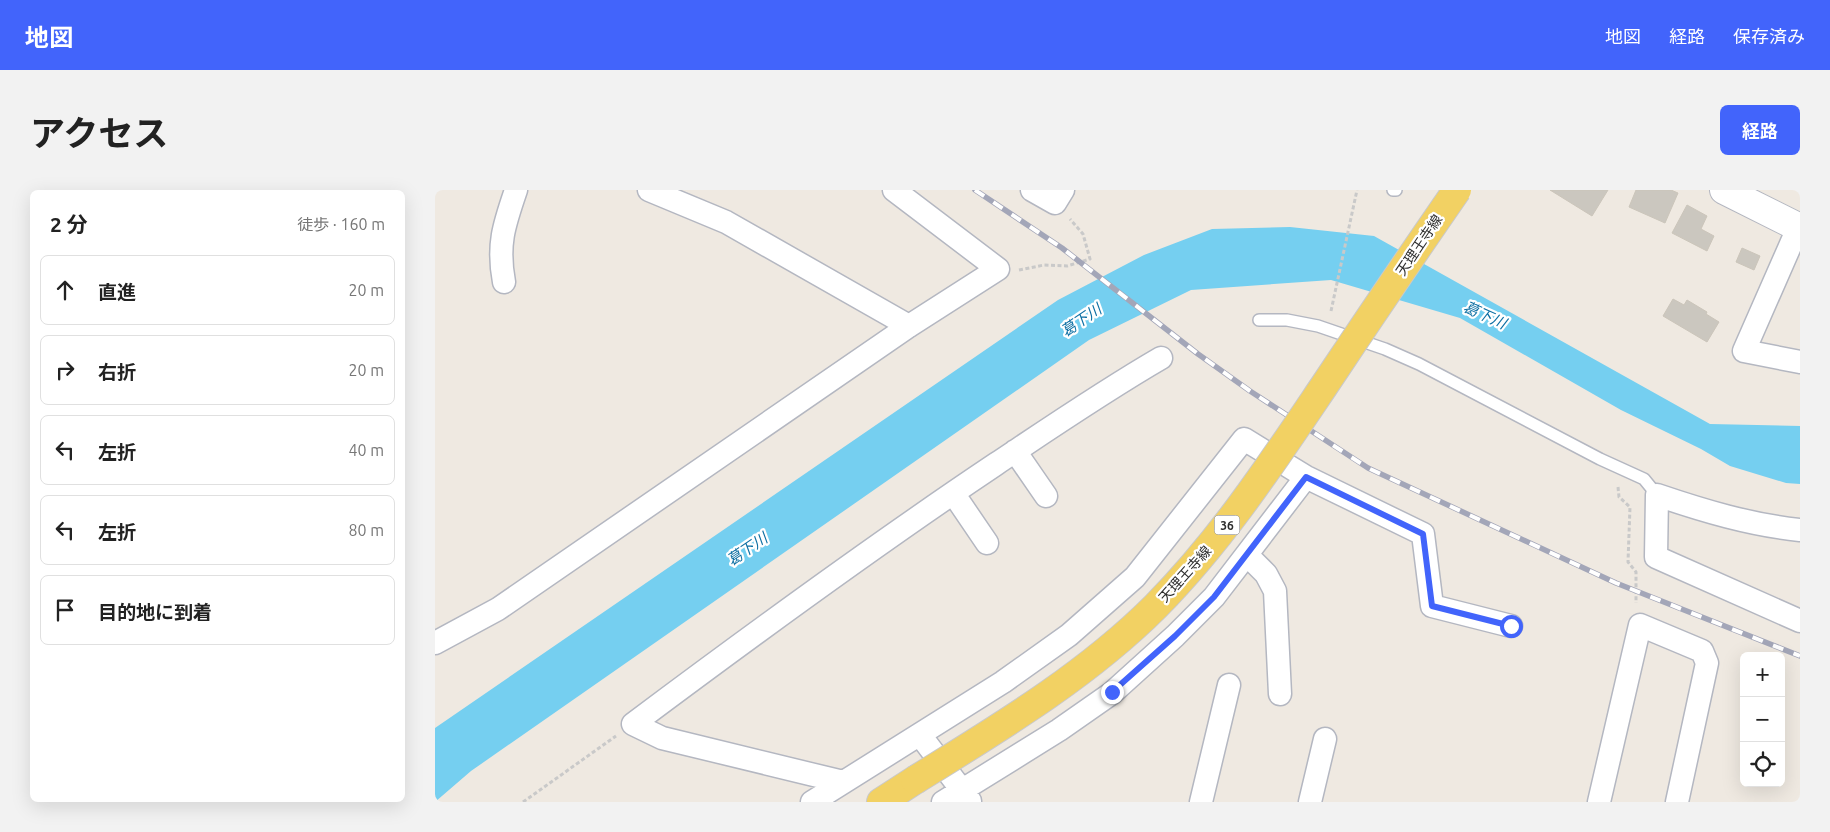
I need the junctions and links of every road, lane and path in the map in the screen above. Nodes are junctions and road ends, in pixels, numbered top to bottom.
1 (516, 190) edge
2 (649, 190) edge
3 (894, 190) edge
4 (1032, 190) edge
5 (1063, 190) edge
6 (1357, 190) edge
7 (1457, 190) edge
8 (1725, 190) edge
9 (1799, 228) edge
10 (1083, 234) dead end
11 (1044, 265) dead end
12 (504, 282) dead end
13 (1329, 317) dead end
14 (1259, 320) dead end
15 (909, 326) junction
16 (1161, 358) dead end
17 (1800, 362) edge
18 (1015, 451) junction
19 (1306, 477) junction
20 (1618, 484) dead end
21 (953, 493) junction
22 (1657, 495) junction
23 (1046, 496) dead end
24 (1800, 530) edge
25 (987, 543) dead end
26 (1247, 556) junction
27 (1800, 620) edge
28 (1511, 626) dead end
29 (1639, 626) junction
30 (435, 643) edge
31 (1229, 685) dead end
32 (1280, 694) dead end
33 (633, 724) junction
34 (921, 735) junction
35 (1325, 739) dead end
36 (843, 782) junction
37 (958, 798) edge
38 (523, 802) edge
39 (812, 802) edge
40 (881, 802) edge
41 (1201, 802) edge
42 (1310, 802) edge
43 (1599, 802) edge
44 (1677, 802) edge

1 - 12 street
2 - 15 street
3 - 15 street
4 - 5 street
6 - 13 path
7 - 40 main road, 天理王寺線 / 36, bridge
8 - 9 street
9 - 17 street
10 - 11 path
14 - 22 lane
15 - 30 street
16 - 18 street
18 - 21 street
18 - 23 street
19 - 26 street
19 - 28 street
19 - 34 street
20 - 29 path
21 - 25 street
21 - 33 street
22 - 24 street
22 - 27 street
26 - 32 street
26 - 37 street
29 - 43 street
29 - 44 street
31 - 41 street
33 - 36 street
33 - 38 path
34 - 36 street
34 - 37 street
35 - 42 street
36 - 39 street

